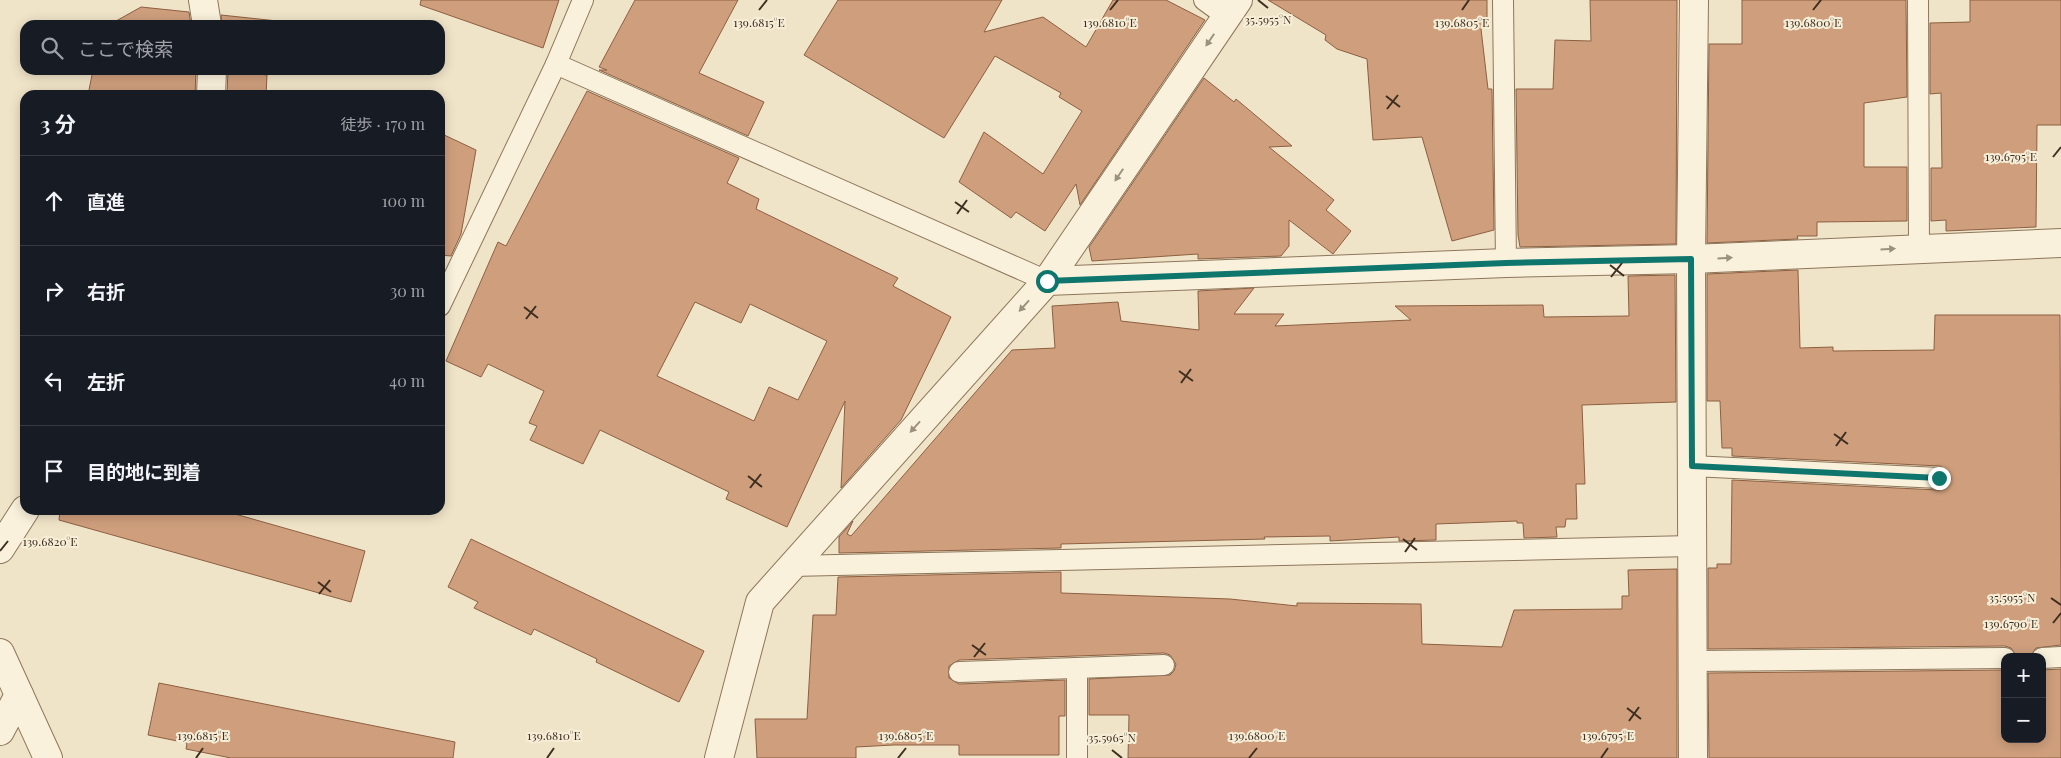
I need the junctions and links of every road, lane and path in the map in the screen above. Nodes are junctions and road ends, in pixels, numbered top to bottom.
1 (203, 0) edge
2 (583, 0) edge
3 (1204, 0) edge
4 (1503, 0) edge
5 (1694, 0) edge
6 (1918, 0) edge
7 (1232, 8) edge
8 (206, 20) edge
9 (556, 64) junction
10 (212, 75) edge
11 (211, 90) edge
12 (2061, 243) edge
13 (1918, 248) junction
14 (1691, 259) junction
15 (1506, 263) junction
16 (1047, 281) junction
17 (445, 296) edge
18 (1692, 466) junction
19 (1939, 478) dead end
20 (22, 515) edge
21 (1692, 546) junction
22 (0, 549) edge
23 (791, 566) junction
24 (0, 653) edge
25 (2061, 657) edge
26 (2001, 658) edge
27 (2046, 658) edge
28 (1695, 661) junction
29 (1164, 665) dead end
30 (1077, 669) junction
31 (959, 672) dead end
32 (19, 695) junction
33 (0, 731) edge
34 (48, 758) edge
35 (719, 758) edge
36 (1077, 758) edge
37 (1694, 758) edge

1 - 8 street
2 - 9 lane
3 - 7 lane
4 - 15 lane
5 - 14 street
6 - 13 lane
7 -> 16 street
9 - 16 lane
9 - 17 lane
10 - 11 street
12 - 13 street
14 -> 13 street
14 - 15 street
14 - 18 street
15 - 16 street
16 -> 23 street
18 - 19 lane
18 - 21 street
20 - 22 street
21 - 23 lane
21 - 28 street
23 - 35 street
24 - 32 street
25 - 27 lane
26 - 28 lane
28 - 37 street
29 - 30 lane
30 - 31 lane
30 - 36 lane
32 - 33 street
32 - 34 street

